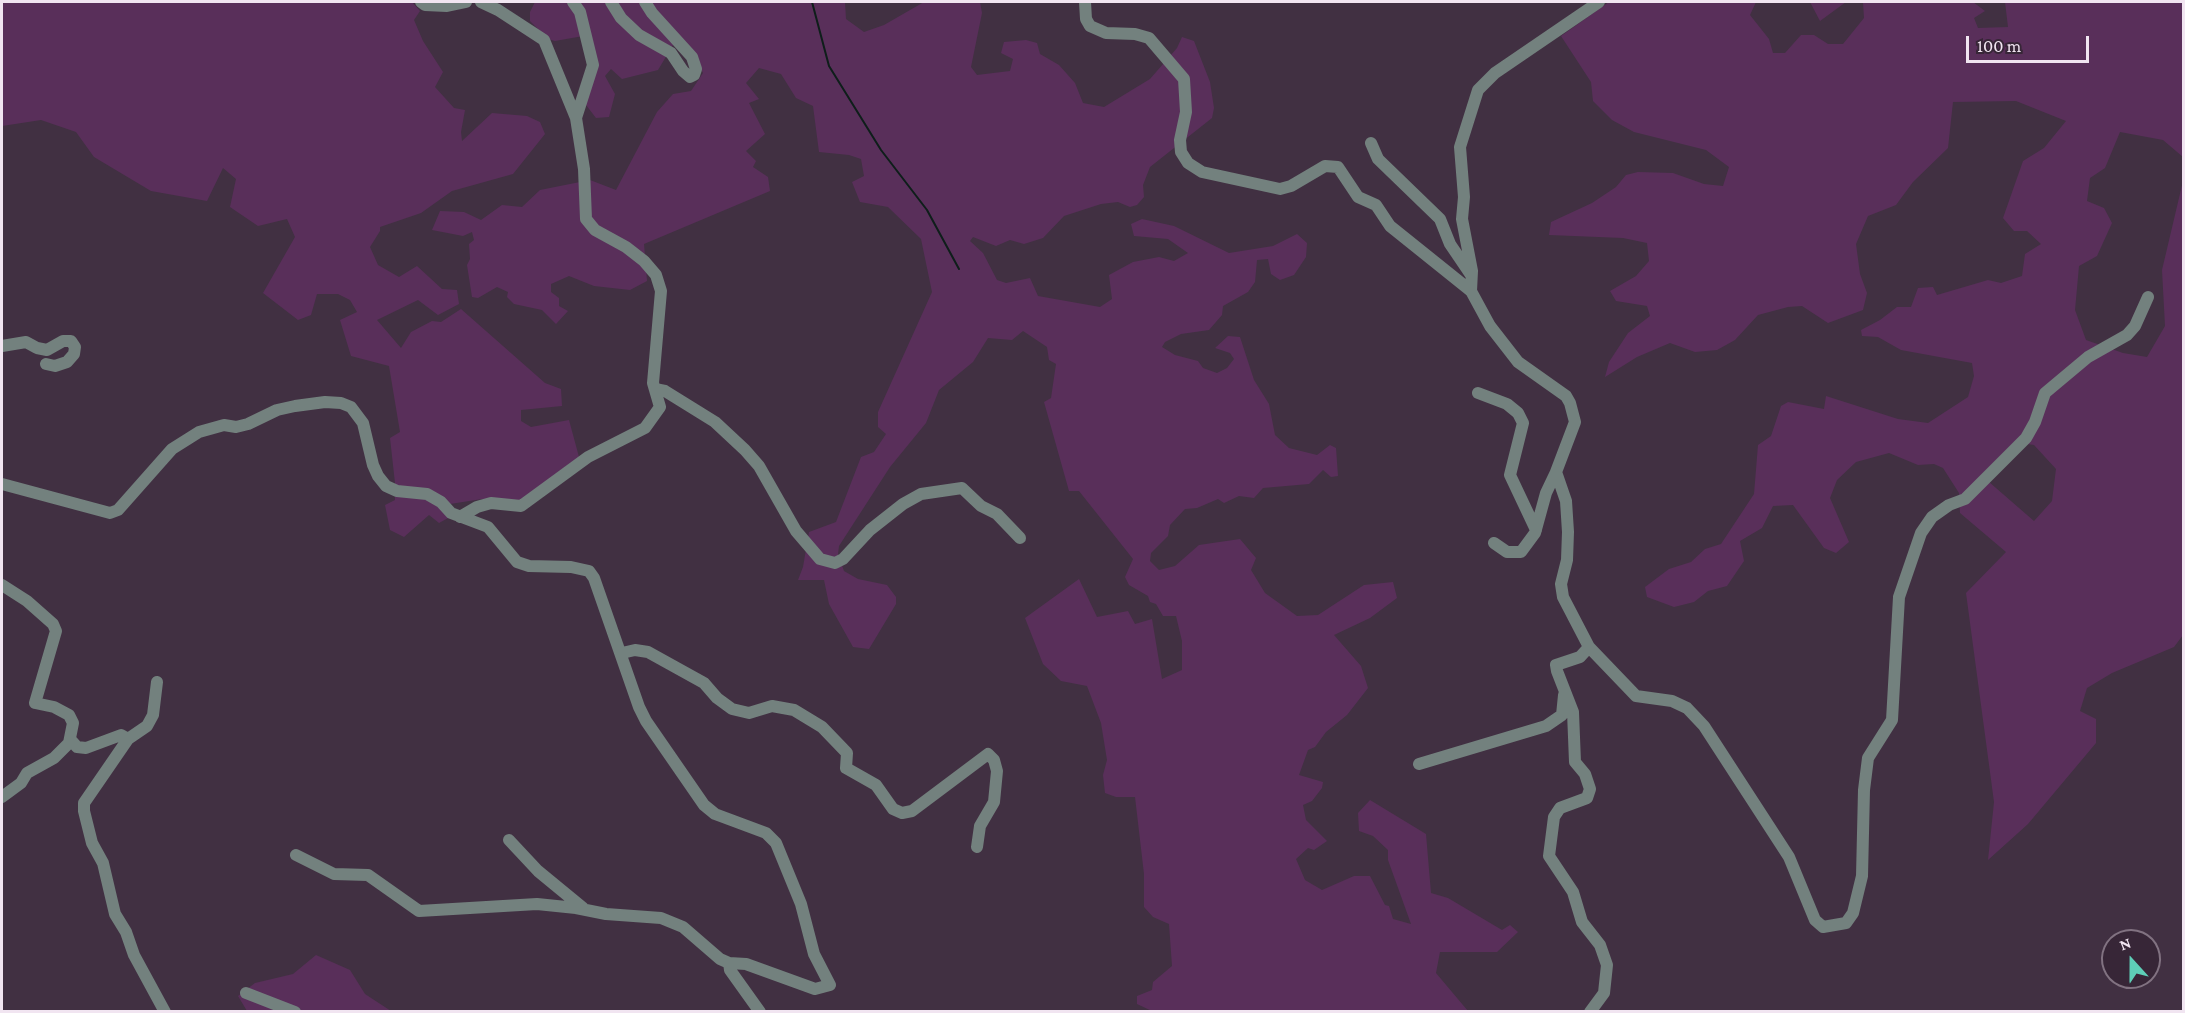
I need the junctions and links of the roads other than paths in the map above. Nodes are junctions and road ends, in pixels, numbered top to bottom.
1 (420, 2) edge
2 (466, 2) edge
3 (481, 2) edge
4 (573, 2) edge
5 (611, 2) edge
6 (645, 2) edge
7 (1085, 2) edge
8 (1599, 2) edge
9 (576, 118) junction
10 (1371, 143) dead end
11 (1472, 276) junction
12 (1471, 291) junction
13 (2148, 297) dead end
14 (2, 346) edge
15 (46, 364) dead end
16 (655, 389) junction
17 (1478, 393) dead end
18 (1556, 472) junction
19 (2, 484) edge
20 (460, 517) junction
21 (1536, 530) junction
22 (1020, 538) dead end
23 (1494, 543) dead end
24 (2, 585) edge
25 (1589, 647) junction
26 (622, 653) junction
27 (157, 682) dead end
28 (1564, 690) junction
29 (70, 739) junction
30 (128, 740) junction
31 (1419, 764) dead end
32 (2, 797) edge
33 (509, 840) dead end
34 (977, 846) dead end
35 (296, 855) dead end
36 (589, 912) junction
37 (729, 963) junction
38 (246, 993) dead end
39 (165, 1011) edge
40 (295, 1011) edge
41 (760, 1011) edge
42 (1590, 1011) edge

1 - 2 street
3 - 9 street
4 - 9 street
5 - 6 street
7 - 12 street
8 - 11 street
9 - 16 street
10 - 11 street
11 - 12 street
12 - 18 street
13 - 25 street
14 - 15 street
16 - 20 street
16 - 22 street
17 - 21 street
18 - 21 street
18 - 25 street
19 - 20 street
20 - 26 street
21 - 23 street
24 - 29 street
25 - 28 street
26 - 34 street
26 - 37 street
27 - 30 street
28 - 31 street
28 - 42 street
29 - 30 street
29 - 32 street
30 - 39 street
33 - 36 street
35 - 36 street
36 - 37 street
37 - 41 street
38 - 40 street

